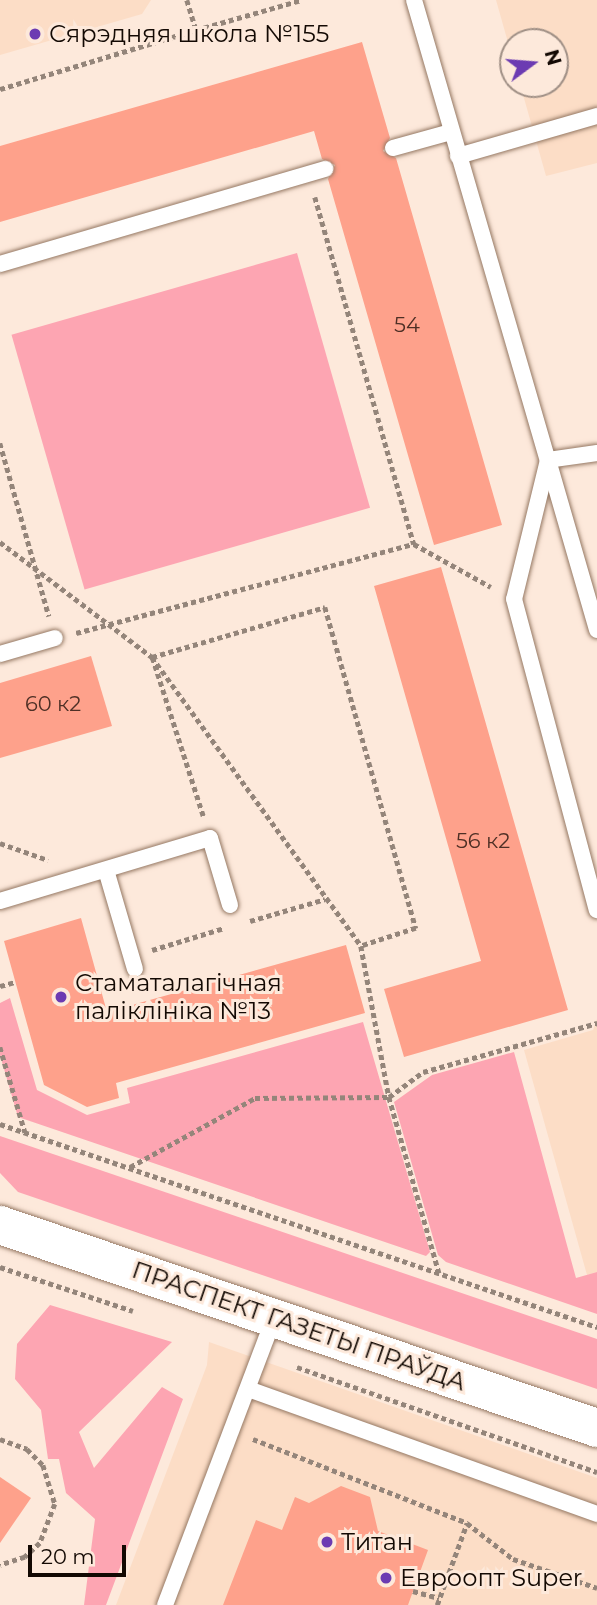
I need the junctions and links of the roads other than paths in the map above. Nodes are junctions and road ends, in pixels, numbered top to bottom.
1 (414, 0) edge
2 (597, 117) edge
3 (451, 132) junction
4 (393, 148) dead end
5 (457, 156) junction
6 (325, 169) dead end
7 (0, 264) edge
8 (597, 453) edge
9 (548, 460) junction
10 (597, 630) edge
11 (55, 638) road end
12 (0, 654) edge
13 (106, 870) junction
14 (0, 901) edge
15 (230, 905) dead end
16 (597, 910) edge
17 (135, 969) dead end
18 (0, 1225) edge
19 (274, 1318) junction
20 (248, 1389) junction
21 (597, 1428) edge
22 (597, 1514) edge
23 (165, 1605) edge

1 - 3 lane
2 - 5 lane
3 - 4 lane
3 - 5 lane
5 - 9 lane
6 - 7 lane
8 - 9 lane
9 - 10 lane
9 - 16 lane
11 - 12 lane
13 - 14 lane
13 - 15 lane
13 - 17 lane
18 - 19 main road, ПРАСПЕКТ ГАЗЕТЫ ПРАЎДА
19 - 20 lane
19 - 21 main road, ПРАСПЕКТ ГАЗЕТЫ ПРАЎДА
20 - 22 lane
20 - 23 lane

